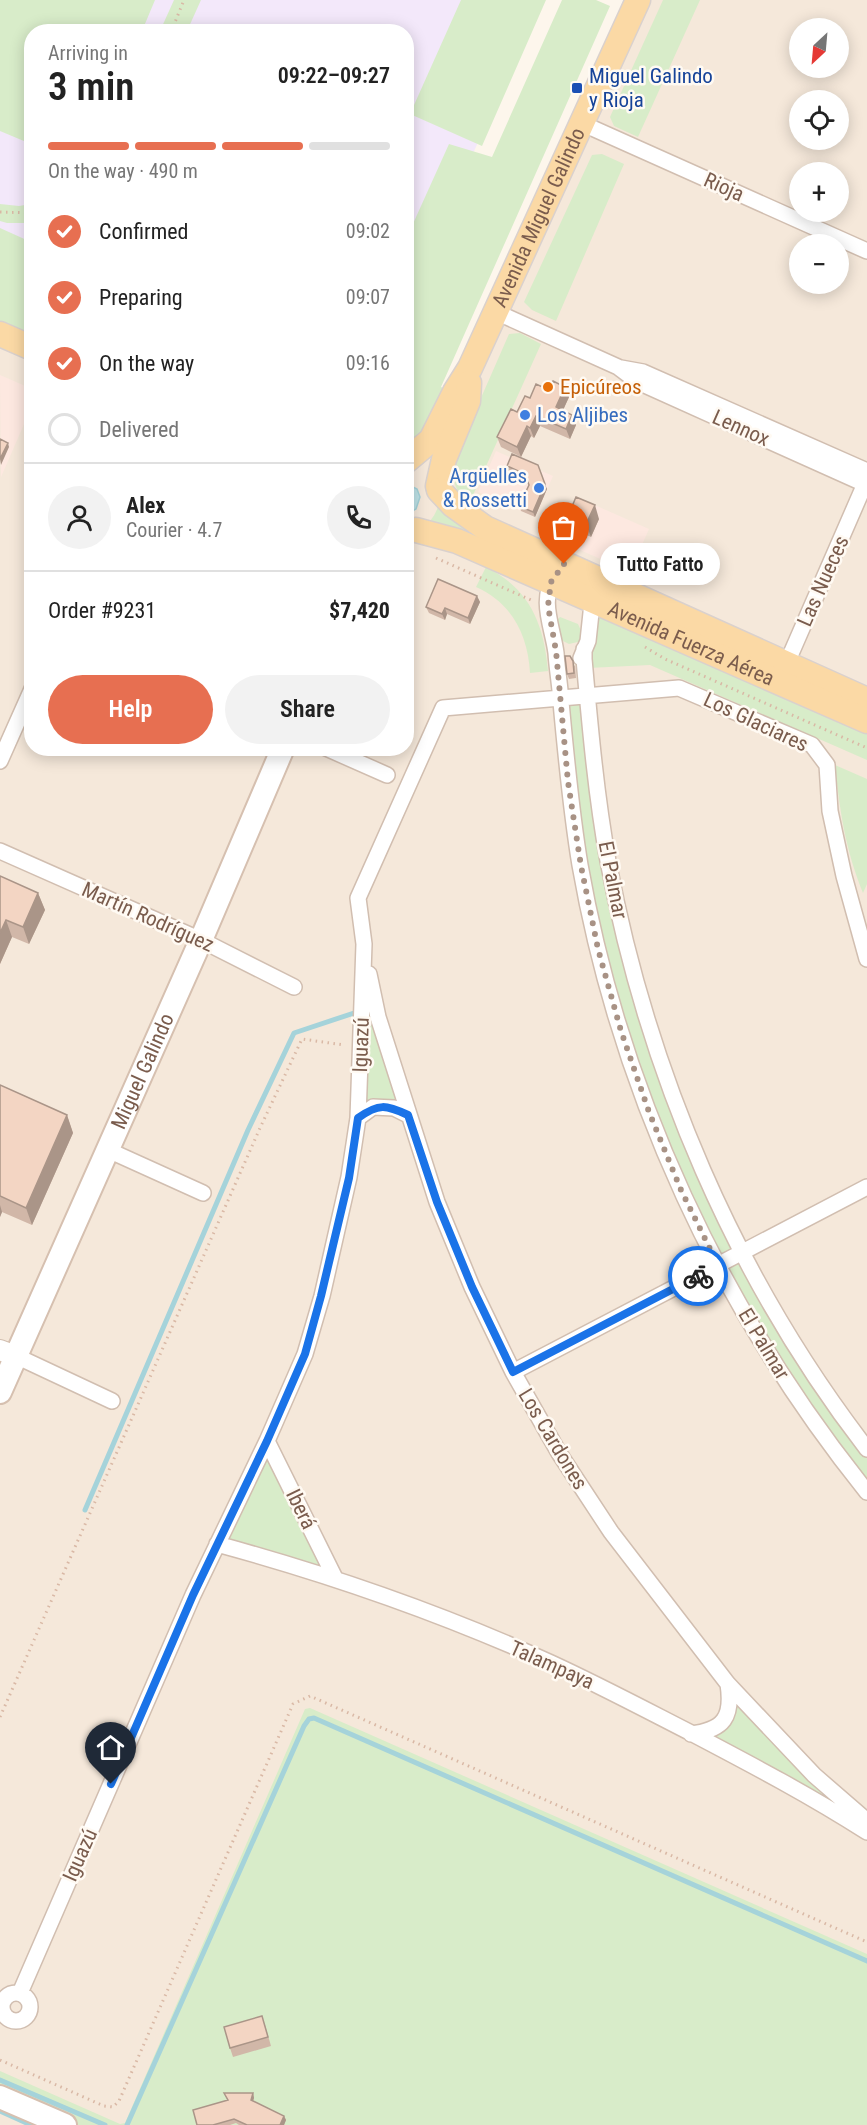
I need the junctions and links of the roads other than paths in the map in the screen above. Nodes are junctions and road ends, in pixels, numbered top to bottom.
1 (638, 0) edge
2 (581, 123) junction
3 (867, 251) edge
4 (496, 312) junction
5 (0, 334) edge
6 (24, 344) edge
7 (470, 368) junction
8 (414, 455) edge
9 (414, 465) edge
10 (867, 480) edge
11 (438, 488) junction
12 (414, 528) edge
13 (414, 532) edge
14 (557, 573) junction
15 (593, 589) junction
16 (584, 649) junction
17 (556, 651) junction
18 (783, 673) junction
19 (588, 696) junction
20 (561, 698) junction
21 (867, 700) edge
22 (24, 707) edge
23 (867, 721) edge
24 (280, 756) edge
25 (344, 756) edge
26 (0, 761) edge
27 (387, 775) dead end
28 (0, 851) edge
29 (201, 940) junction
30 (364, 944) junction
31 (867, 959) edge
32 (294, 987) dead end
33 (408, 1115) junction
34 (358, 1118) junction
35 (108, 1150) junction
36 (867, 1187) edge
37 (203, 1193) dead end
38 (742, 1252) junction
39 (718, 1265) junction
40 (8, 1353) edge
41 (513, 1372) junction
42 (0, 1392) edge
43 (111, 1401) dead end
44 (267, 1441) junction
45 (867, 1449) edge
46 (867, 1492) edge
47 (217, 1544) junction
48 (335, 1578) junction
49 (728, 1684) junction
50 (691, 1734) junction
51 (867, 1821) edge
52 (867, 1832) edge
53 (20, 1993) dead end
54 (0, 2097) edge
55 (65, 2125) edge

1 - 2 main road, Avenida Miguel Galindo
2 - 3 street, Rioja
2 - 4 main road, Avenida Miguel Galindo
4 - 7 main road, Avenida Miguel Galindo
4 - 10 street, Lennox
5 - 6 main road
7 - 8 main road, Avenida Miguel Galindo
7 - 11 main road, Avenida Miguel Galindo
9 - 11 main road, Avenida Fuerza Aérea
10 - 18 street, Las Nueces
11 - 12 main road, Avenida Fuerza Aérea
11 - 14 main road, Avenida Fuerza Aérea
13 - 14 main road, Avenida Fuerza Aérea
14 - 15 main road, Avenida Fuerza Aérea
14 - 17 street, El Palmar
15 - 16 street, El Palmar
15 - 18 main road, Avenida Fuerza Aérea
16 - 19 street, El Palmar
16 - 19 street, El Palmar
17 - 20 street, El Palmar
17 - 20 street, El Palmar
18 - 21 main road, Avenida Fuerza Aérea
18 - 23 main road, Avenida Fuerza Aérea
19 - 20 street, Los Glaciares
19 - 31 street, Los Glaciares
19 - 38 street, El Palmar
20 - 30 street, Iguazú
20 - 39 street, El Palmar
22 - 26 street
24 - 29 main road, Miguel Galindo
25 - 27 street
28 - 29 street, Martín Rodríguez
29 - 32 street, Martín Rodríguez
29 - 35 main road, Miguel Galindo
30 - 33 street, Los Cardones
30 - 34 street, Iguazú
33 - 34 street
33 - 41 street, Los Cardones
34 - 44 street, Iguazú
35 - 37 street
35 - 40 main road, Miguel Galindo
36 - 38 street
38 - 39 street
38 - 45 street, El Palmar
39 - 41 street
39 - 46 street, El Palmar
40 - 42 main road, Miguel Galindo
40 - 43 street
41 - 49 street, Los Cardones
44 - 47 street, Iguazú
44 - 48 street, Iberá
47 - 48 street, Talampaya
47 - 53 street, Iguazú
48 - 50 street, Talampaya
49 - 50 street
49 - 51 street, Los Cardones
50 - 52 street, Talampaya
54 - 55 main road

